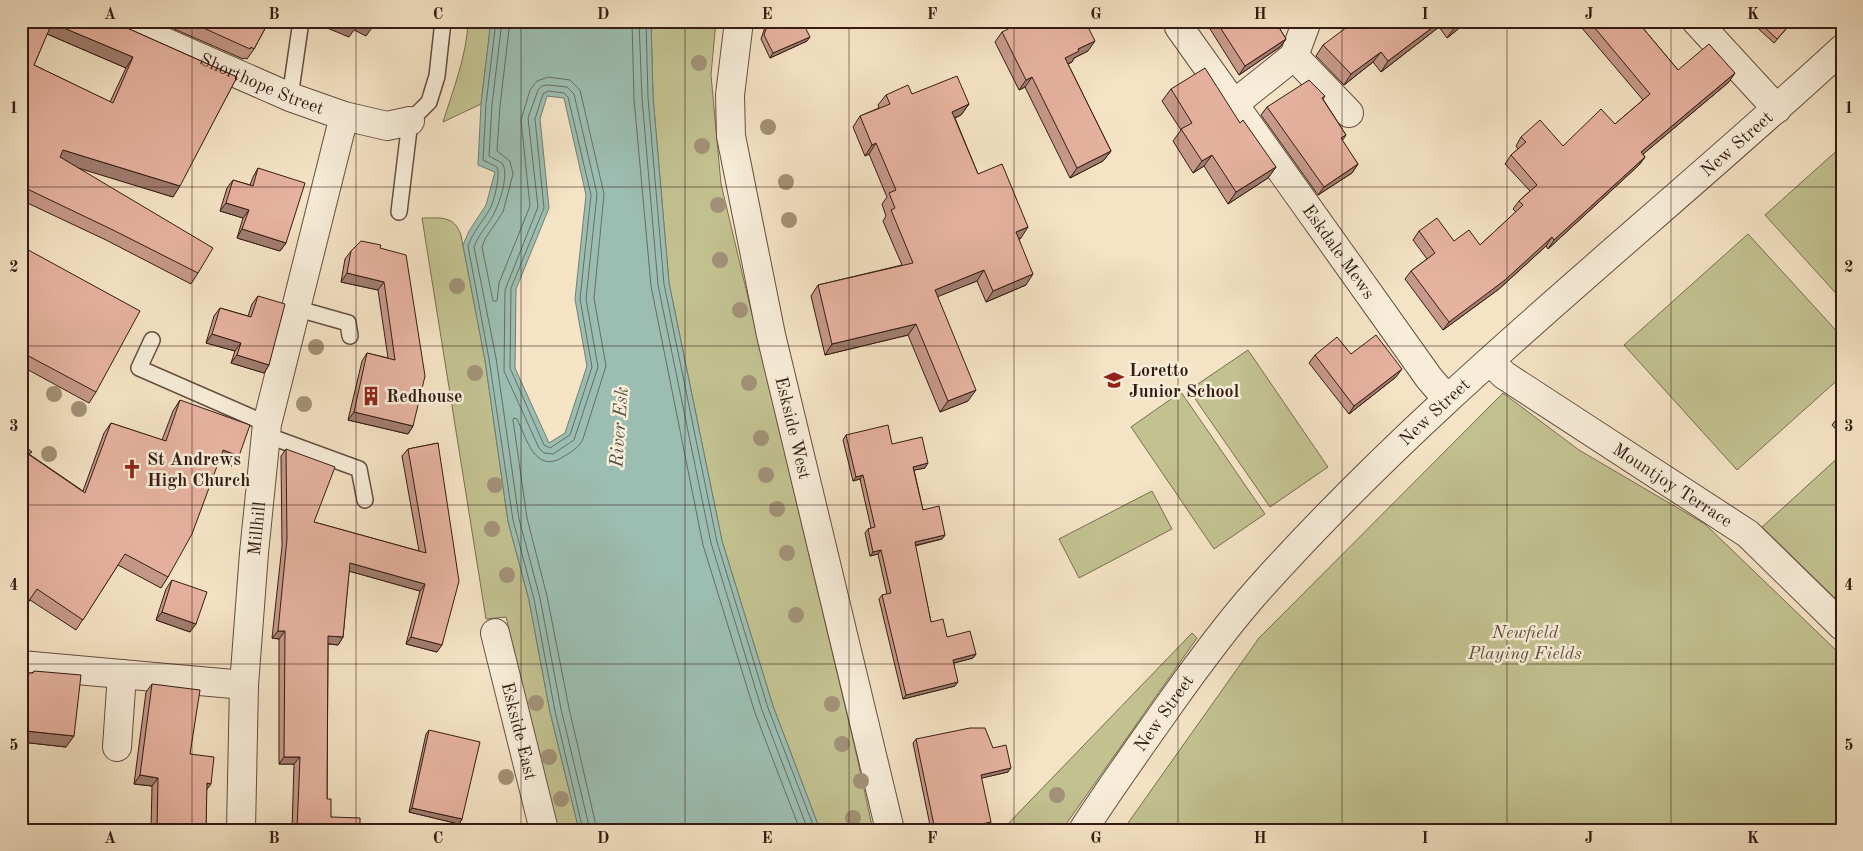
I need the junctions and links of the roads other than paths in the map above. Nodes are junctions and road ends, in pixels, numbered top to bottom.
1 (117, 21) edge
2 (301, 21) edge
3 (443, 21) edge
4 (739, 21) edge
5 (1180, 21) edge
6 (1307, 21) edge
7 (1696, 21) edge
8 (1842, 49) edge
9 (1294, 56) junction
10 (290, 96) junction
11 (1234, 104) junction
12 (1776, 109) junction
13 (1349, 113) dead end
14 (344, 116) junction
15 (410, 121) junction
16 (399, 212) dead end
17 (295, 308) junction
18 (350, 336) dead end
19 (152, 340) dead end
20 (1490, 361) junction
21 (1447, 399) junction
22 (266, 429) junction
23 (365, 500) dead end
24 (1842, 626) edge
25 (495, 633) dead end
26 (21, 666) edge
27 (122, 674) junction
28 (244, 685) junction
29 (117, 747) dead end
30 (241, 830) edge
31 (544, 830) edge
32 (890, 830) edge
33 (1083, 830) edge

1 - 10 street, Shorthope Street
2 - 10 lane
3 - 15 lane
4 - 32 street, Eskside West
5 - 11 street, Eskdale Mews
6 - 9 street
7 - 12 street
8 - 12 street, New Street
9 - 11 street
9 - 13 street
10 - 14 street, Shorthope Street
11 - 21 street, Eskdale Mews
12 - 20 street, New Street
14 - 15 street, Shorthope Street
14 - 17 street, Millhill
15 - 16 lane
17 - 18 lane
17 - 22 street, Millhill
19 - 22 lane
20 - 21 street, New Street
20 - 24 street, Mountjoy Terrace
21 - 33 street, New Street
22 - 23 lane
22 - 28 street, Millhill
25 - 31 street, Eskside East
26 - 27 street
27 - 28 street
27 - 29 street
28 - 30 street, Millhill

